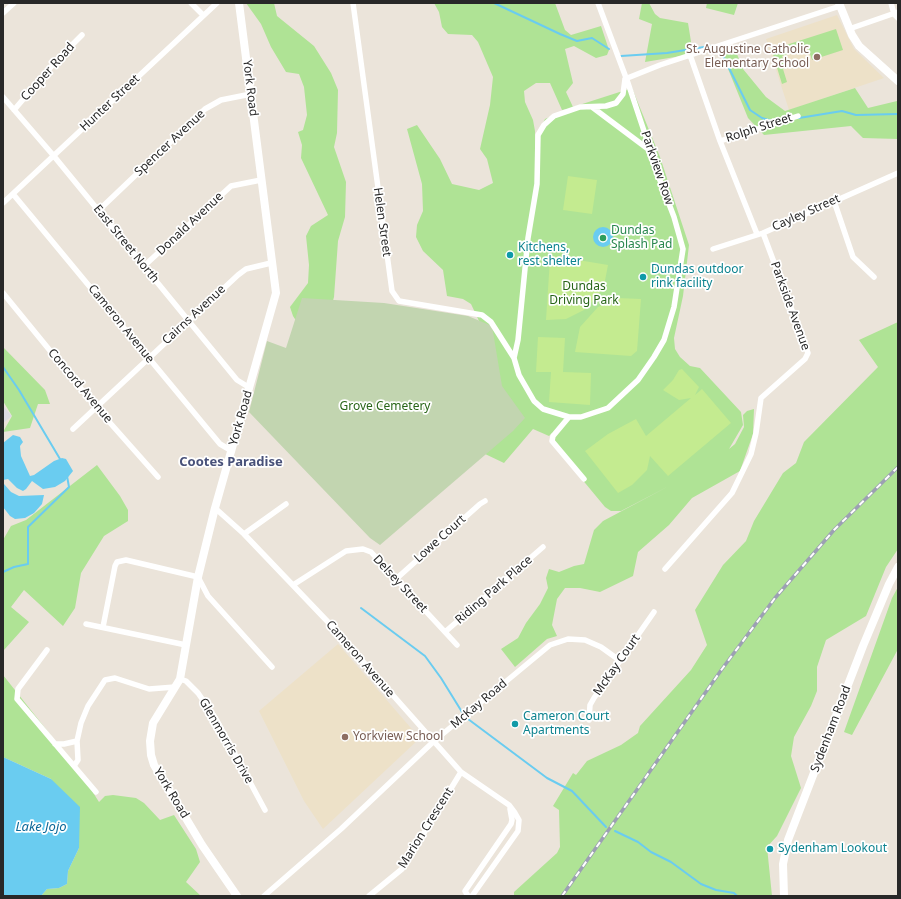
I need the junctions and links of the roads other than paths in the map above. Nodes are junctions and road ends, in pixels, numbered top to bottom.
1 (14, 3) edge
2 (191, 3) edge
3 (216, 3) edge
4 (239, 3) edge
5 (354, 3) edge
6 (598, 3) edge
7 (891, 3) edge
8 (839, 4) edge
9 (3, 13) edge
10 (203, 15) junction
11 (897, 15) edge
12 (849, 29) junction
13 (82, 34) dead end
14 (690, 55) junction
15 (625, 78) junction
16 (898, 81) edge
17 (251, 94) junction
18 (3, 97) edge
19 (592, 107) junction
20 (14, 110) junction
21 (798, 116) dead end
22 (720, 141) junction
23 (648, 149) junction
24 (53, 155) junction
25 (898, 173) edge
26 (261, 180) junction
27 (13, 194) junction
28 (834, 201) junction
29 (3, 203) edge
30 (99, 210) junction
31 (760, 233) junction
32 (713, 249) dead end
33 (272, 263) junction
34 (144, 266) junction
35 (874, 277) dead end
36 (3, 294) edge
37 (188, 319) junction
38 (148, 358) junction
39 (514, 358) junction
40 (250, 388) junction
41 (96, 407) junction
42 (569, 416) junction
43 (73, 429) dead end
44 (232, 451) junction
45 (158, 477) dead end
46 (584, 479) dead end
47 (486, 501) dead end
48 (286, 504) dead end
49 (215, 508) junction
50 (244, 534) junction
51 (543, 547) dead end
52 (898, 567) edge
53 (665, 569) dead end
54 (198, 577) junction
55 (396, 579) junction
56 (293, 585) junction
57 (654, 612) dead end
58 (86, 624) dead end
59 (103, 627) junction
60 (445, 632) junction
61 (186, 645) junction
62 (457, 645) dead end
63 (46, 650) dead end
64 (620, 660) junction
65 (272, 667) dead end
66 (180, 679) junction
67 (175, 687) junction
68 (589, 720) dead end
69 (77, 741) junction
70 (433, 742) junction
71 (55, 744) junction
72 (74, 766) junction
73 (461, 772) junction
74 (96, 792) dead end
75 (509, 805) junction
76 (265, 810) dead end
77 (375, 891) junction
78 (237, 896) edge
79 (264, 896) edge
80 (369, 896) edge
81 (380, 896) edge
82 (468, 896) edge
83 (472, 896) edge
84 (784, 896) edge

1 - 9 street
2 - 10 street
3 - 10 street, Hunter Street
4 - 17 street, York Road
5 - 39 street, Helen Street
6 - 15 street, Parkview Row
7 - 11 street
8 - 12 street
8 - 14 street
10 - 24 street, Hunter Street
11 - 12 street
12 - 16 street
13 - 20 street, Cooper Road
14 - 15 street
14 - 22 street, Parkside Avenue
15 - 19 street
15 - 23 street, Parkview Row
17 - 26 street, York Road
17 - 30 street, Spencer Avenue
18 - 20 street, East Street North
19 - 23 street
19 - 39 street
20 - 24 street, East Street North
21 - 22 street, Rolph Street
22 - 31 street, Parkside Avenue
23 - 42 street, Parkview Row
24 - 27 street, Hunter Street
24 - 30 street, East Street North
25 - 28 street, Cayley Street
26 - 33 street, York Road
26 - 34 street, Donald Avenue
27 - 29 street, Hunter Street
27 - 38 street, Cameron Avenue
28 - 31 street, Cayley Street
28 - 35 street
30 - 34 street, East Street North
31 - 32 street, Cayley Street
31 - 53 street, Parkside Avenue
33 - 37 street, Cairns Avenue
33 - 40 street, York Road
34 - 37 street, East Street North
36 - 41 street, Concord Avenue
37 - 38 street, Cairns Avenue
37 - 40 street, East Street North
38 - 41 street, Cairns Avenue
38 - 44 street, Cameron Avenue
39 - 42 street, Helen Street
40 - 44 street, York Road
41 - 43 street, Cairns Avenue
41 - 45 street, Concord Avenue
42 - 46 street
44 - 49 street, York Road
47 - 55 street, Lowe Court
48 - 50 street
49 - 50 street, Cameron Avenue
49 - 54 street, York Road
50 - 56 street, Cameron Avenue
51 - 60 street, Riding Park Place
52 - 84 street, Sydenham Road
54 - 59 street
54 - 61 street, York Road
54 - 65 street
55 - 56 street, Delsey Street
55 - 60 street, Delsey Street
56 - 70 street, Cameron Avenue
57 - 64 street, McKay Court
58 - 59 street
59 - 61 street
60 - 62 street, Delsey Street
61 - 66 street, York Road
63 - 71 street
64 - 68 street, McKay Court
64 - 70 street, McKay Road
66 - 67 street, York Road
66 - 76 street, Glenmorris Drive
67 - 69 street
67 - 78 street, York Road
69 - 71 street
69 - 72 street
70 - 73 street, Cameron Avenue
70 - 79 street, McKay Road
71 - 72 street
72 - 74 street
73 - 75 street, Cameron Avenue
73 - 77 street, Marion Crescent
75 - 82 street
75 - 83 street, Cameron Avenue
77 - 80 street, Marion Crescent
77 - 81 street

